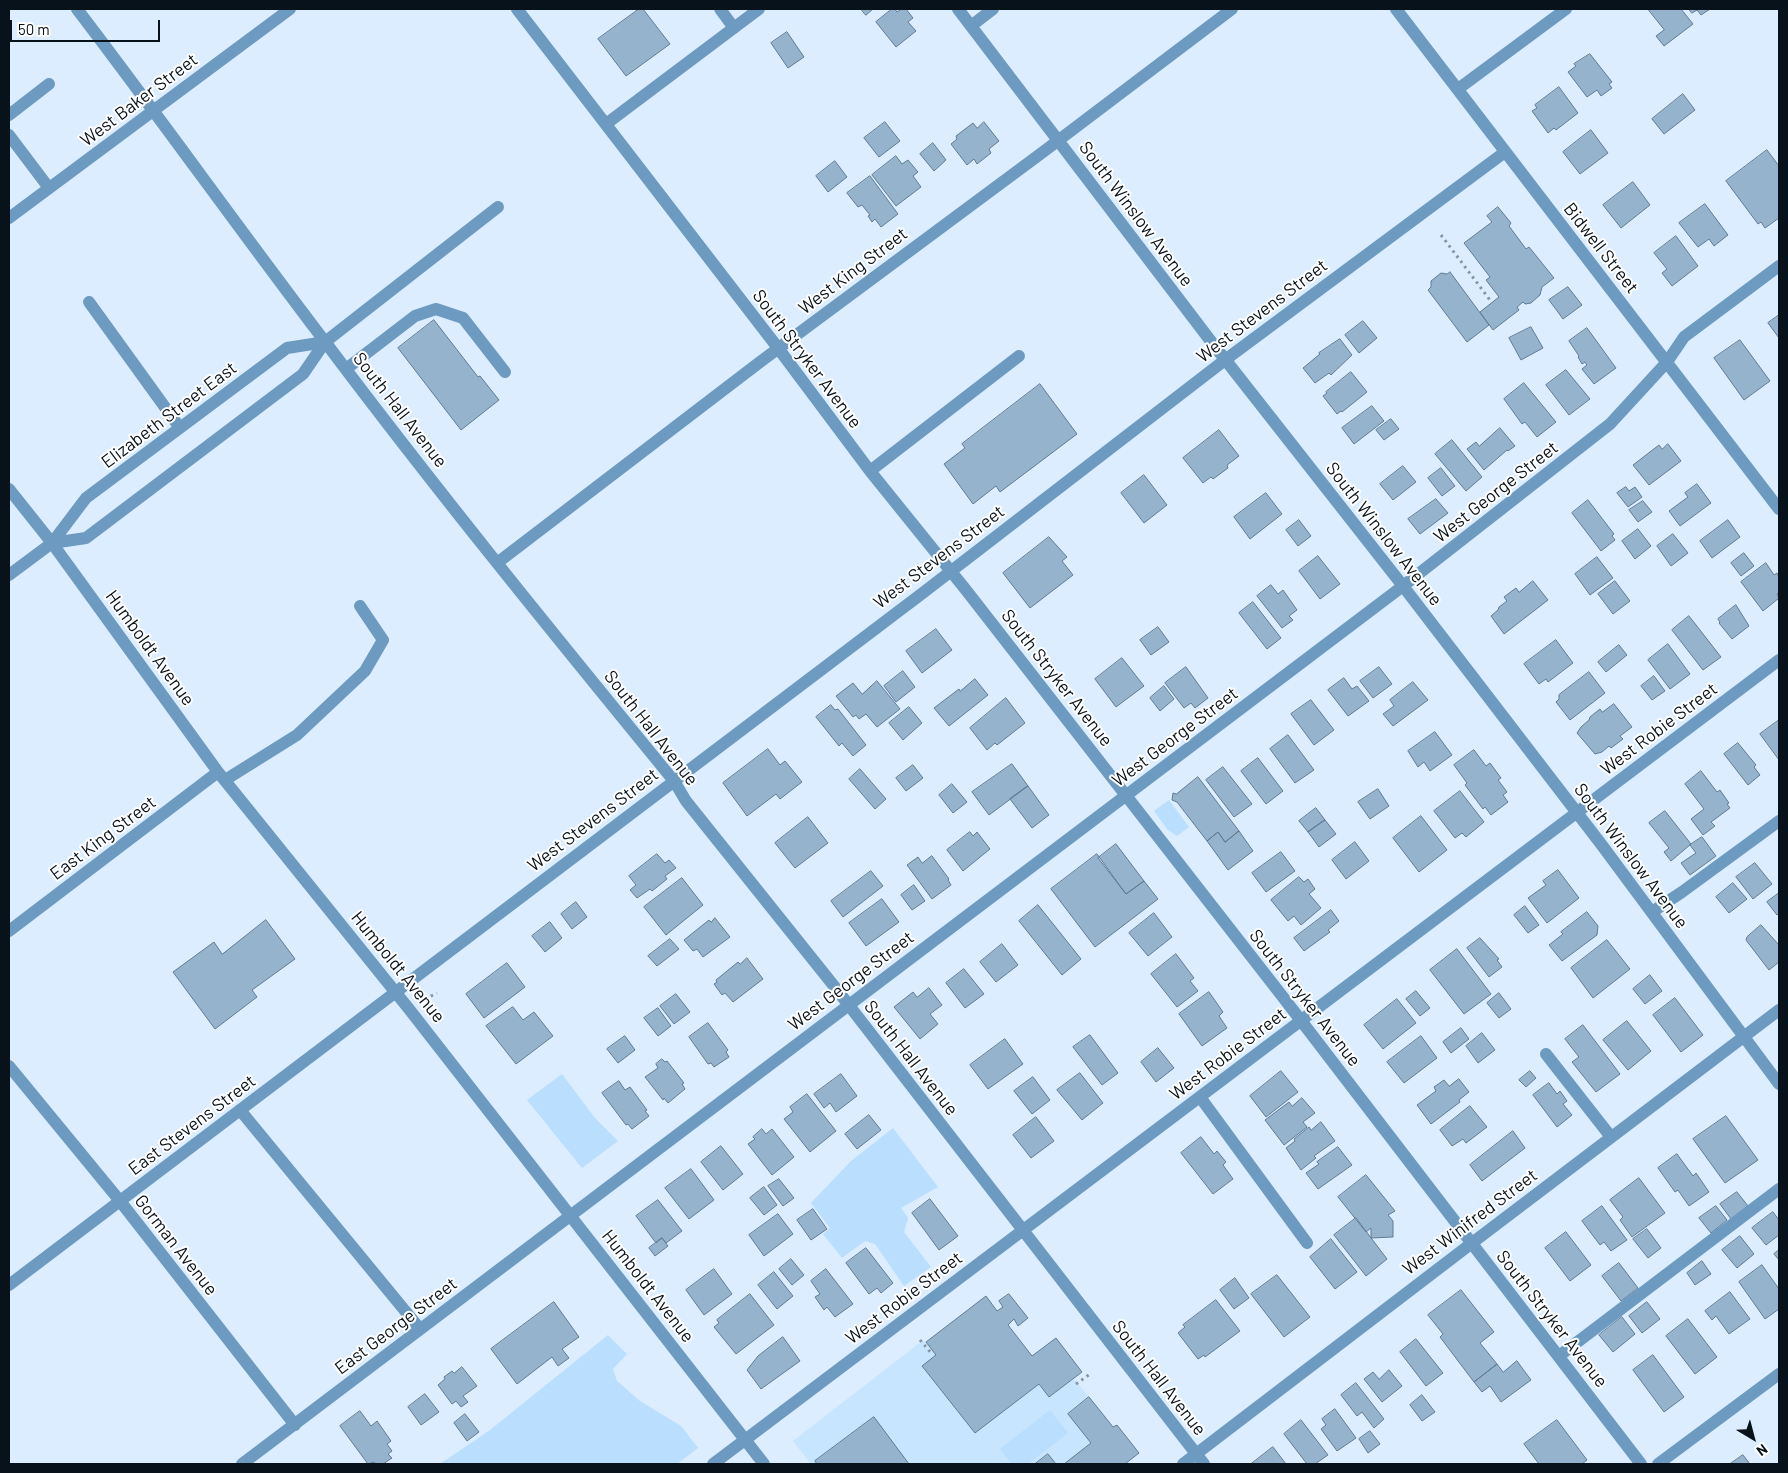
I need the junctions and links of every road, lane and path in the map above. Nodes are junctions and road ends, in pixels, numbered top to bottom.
1 (77, 9) edge
2 (290, 9) edge
3 (517, 9) edge
4 (720, 9) edge
5 (759, 9) edge
6 (958, 9) edge
7 (994, 9) edge
8 (1232, 9) edge
9 (1396, 9) edge
10 (1566, 9) edge
11 (971, 26) junction
12 (734, 28) junction
13 (49, 84) dead end
14 (1458, 89) junction
15 (155, 110) junction
16 (9, 115) edge
17 (606, 124) junction
18 (9, 135) edge
19 (1058, 141) junction
20 (1505, 152) junction
21 (49, 188) junction
22 (498, 207) dead end
23 (9, 218) edge
24 (1441, 235) dead end
25 (1779, 266) edge
26 (1490, 300) dead end
27 (89, 302) dead end
28 (325, 342) junction
29 (778, 348) junction
30 (1019, 356) dead end
31 (1225, 360) junction
32 (1667, 362) junction
33 (346, 369) junction
34 (505, 372) dead end
35 (180, 428) junction
36 (870, 471) junction
37 (9, 489) edge
38 (1779, 508) edge
39 (52, 543) junction
40 (498, 563) junction
41 (951, 571) junction
42 (9, 575) edge
43 (1403, 586) junction
44 (360, 606) dead end
45 (1779, 660) edge
46 (222, 776) junction
47 (674, 781) junction
48 (1126, 796) junction
49 (1577, 813) junction
50 (1779, 821) edge
51 (1652, 912) junction
52 (9, 931) edge
53 (396, 992) junction
54 (437, 993) dead end
55 (425, 999) dead end
56 (848, 1005) junction
57 (1779, 1010) edge
58 (1301, 1020) junction
59 (1744, 1036) junction
60 (1546, 1054) dead end
61 (9, 1066) edge
62 (1779, 1084) edge
63 (1200, 1097) junction
64 (240, 1110) junction
65 (1611, 1137) junction
66 (1779, 1189) edge
67 (120, 1202) junction
68 (571, 1216) junction
69 (1022, 1231) junction
70 (1306, 1243) dead end
71 (1472, 1243) junction
72 (9, 1285) edge
73 (420, 1329) junction
74 (920, 1340) dead end
75 (932, 1354) dead end
76 (1559, 1356) junction
77 (1090, 1374) dead end
78 (1779, 1374) edge
79 (1076, 1384) dead end
80 (295, 1425) junction
81 (745, 1440) junction
82 (1200, 1459) edge
83 (242, 1464) edge
84 (713, 1464) edge
85 (764, 1464) edge
86 (1183, 1464) edge
87 (1641, 1464) edge
88 (1658, 1464) edge

1 - 15 street, South Hall Avenue
2 - 15 street, West Baker Street
3 - 17 street, South Stryker Avenue
4 - 12 street
5 - 12 street
6 - 11 street, South Winslow Avenue
7 - 11 street
8 - 19 street, West King Street
9 - 14 street, Bidwell Street
10 - 14 street
11 - 19 street, South Winslow Avenue
12 - 17 street
13 - 16 street
14 - 20 street, Bidwell Street
15 - 21 street, West Baker Street
15 - 28 street, South Hall Avenue
17 - 29 street, South Stryker Avenue
18 - 21 street
19 - 29 street, West King Street
19 - 31 street, South Winslow Avenue
20 - 31 street, West Stevens Street
20 - 32 street, Bidwell Street
21 - 23 street, West Baker Street
22 - 28 street, Elizabeth Street East
24 - 26 path
25 - 32 street, West George Street
27 - 35 street
28 - 33 street, South Hall Avenue
28 - 35 street, Elizabeth Street East
28 - 39 street, Elizabeth Street East
29 - 36 street, South Stryker Avenue
29 - 40 street, West King Street
30 - 36 street
31 - 41 street, West Stevens Street
31 - 43 street, South Winslow Avenue
32 - 38 street, Bidwell Street
32 - 43 street, West George Street
33 - 34 street
33 - 40 street, South Hall Avenue
35 - 39 street, Elizabeth Street East
36 - 41 street, South Stryker Avenue
37 - 39 street, Humboldt Avenue
39 - 42 street, Elizabeth Street East
39 - 46 street, Humboldt Avenue
40 - 47 street, South Hall Avenue
41 - 47 street, West Stevens Street
41 - 48 street, South Stryker Avenue
43 - 48 street, West George Street
43 - 49 street, South Winslow Avenue
44 - 46 street, East King Street
45 - 49 street, West Robie Street
46 - 52 street, East King Street
46 - 53 street, Humboldt Avenue
47 - 53 street, West Stevens Street
47 - 56 street, South Hall Avenue
48 - 56 street, West George Street
48 - 58 street, South Stryker Avenue
49 - 51 street, South Winslow Avenue
49 - 58 street, West Robie Street
50 - 51 street
51 - 59 street, South Winslow Avenue
53 - 64 street, East Stevens Street
53 - 68 street, Humboldt Avenue
54 - 55 path
56 - 68 street, West George Street
56 - 69 street, South Hall Avenue
57 - 59 street, West Winifred Street
58 - 63 street, West Robie Street
58 - 71 street, South Stryker Avenue
59 - 62 street, South Winslow Avenue
59 - 65 street, West Winifred Street
60 - 65 street
61 - 67 street, Gorman Avenue
63 - 69 street, West Robie Street
63 - 70 street
64 - 67 street, East Stevens Street
64 - 73 street
65 - 71 street, West Winifred Street
66 - 76 street
67 - 72 street, East Stevens Street
67 - 80 street, Gorman Avenue
68 - 73 street, East George Street
68 - 81 street, Humboldt Avenue
69 - 81 street, West Robie Street
69 - 82 street, South Hall Avenue
71 - 76 street, South Stryker Avenue
71 - 82 street, West Winifred Street
73 - 80 street, East George Street
74 - 75 path
76 - 87 street, South Stryker Avenue
77 - 79 path
78 - 88 street
80 - 83 street, East George Street
81 - 84 street, West Robie Street
81 - 85 street, Humboldt Avenue
82 - 86 street, West Winifred Street

